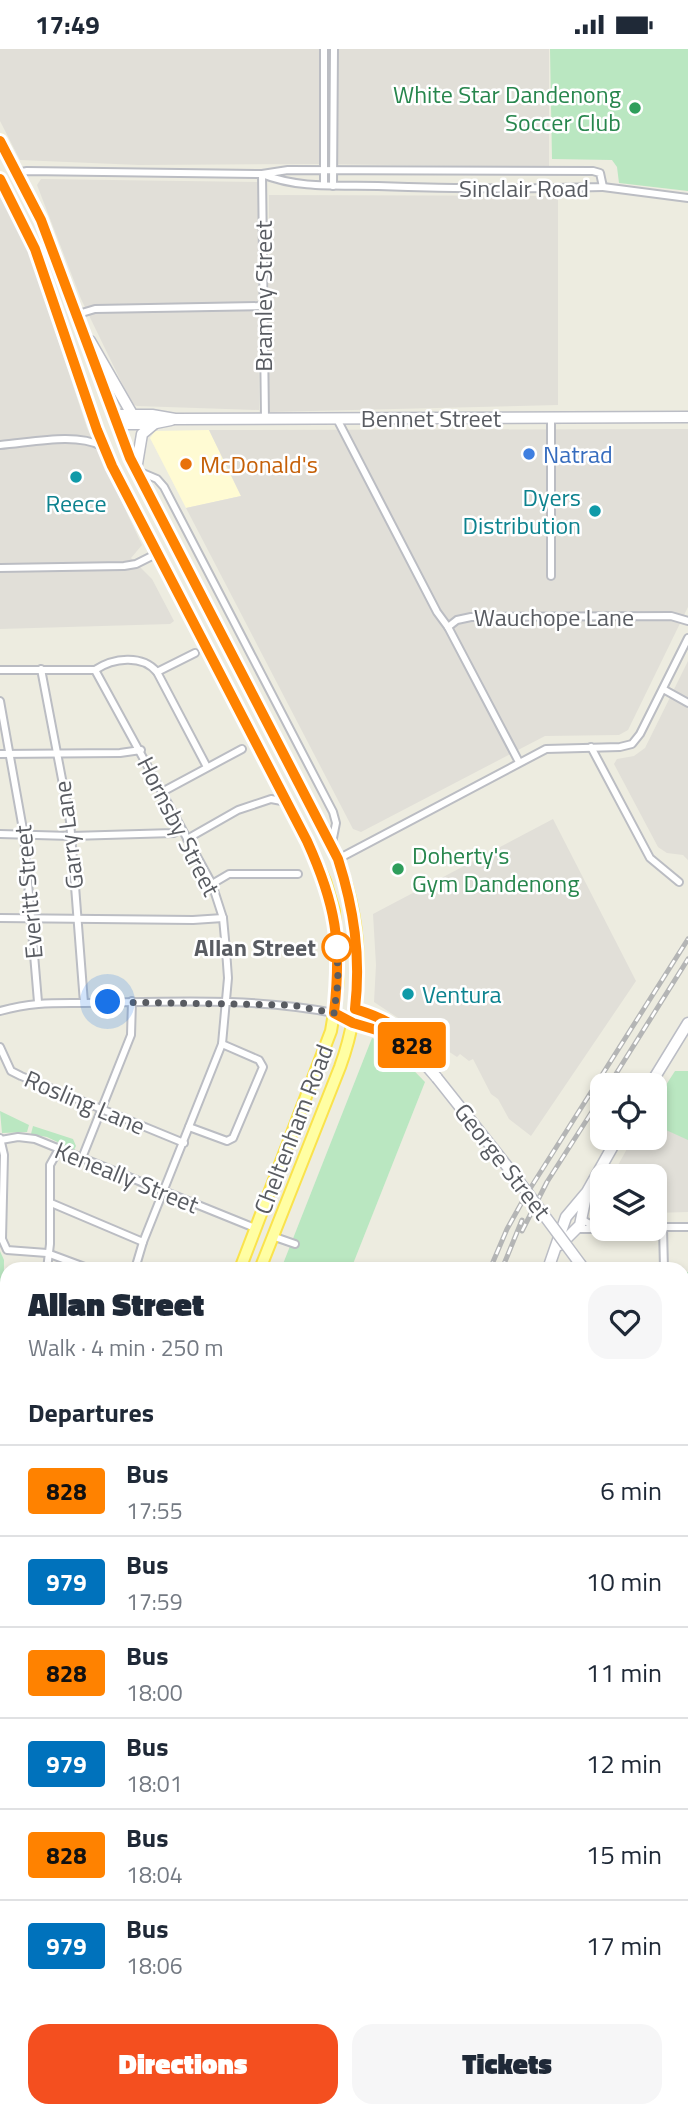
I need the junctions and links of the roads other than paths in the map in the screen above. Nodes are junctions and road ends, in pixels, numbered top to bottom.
1 (324, 49) edge
2 (334, 49) edge
3 (324, 61) junction
4 (334, 61) junction
5 (324, 104) junction
6 (334, 104) junction
7 (0, 141) edge
8 (324, 170) junction
9 (333, 170) junction
10 (16, 173) junction
11 (262, 174) junction
12 (0, 178) edge
13 (324, 185) junction
14 (333, 185) junction
15 (603, 187) junction
16 (688, 198) edge
17 (263, 306) junction
18 (76, 316) junction
19 (132, 414) junction
20 (688, 417) edge
21 (551, 418) junction
22 (175, 419) junction
23 (265, 419) junction
24 (337, 419) junction
25 (115, 420) junction
26 (94, 421) junction
27 (155, 423) junction
28 (0, 445) edge
29 (103, 447) junction
30 (136, 470) junction
31 (176, 544) junction
32 (158, 553) junction
33 (0, 568) edge
34 (551, 576) dead end
35 (688, 621) edge
36 (448, 627) junction
37 (688, 638) edge
38 (195, 653) dead end
39 (41, 669) junction
40 (0, 670) edge
41 (96, 670) junction
42 (157, 672) junction
43 (663, 689) junction
44 (0, 701) edge
45 (688, 703) edge
46 (591, 747) junction
47 (242, 749) dead end
48 (141, 750) junction
49 (0, 754) edge
50 (9, 754) junction
51 (57, 754) junction
52 (519, 762) junction
53 (207, 767) junction
54 (162, 792) junction
55 (287, 802) junction
56 (181, 829) junction
57 (0, 834) edge
58 (24, 835) junction
59 (71, 836) junction
60 (187, 839) junction
61 (331, 845) junction
62 (338, 859) junction
63 (298, 874) dead end
64 (679, 882) dead end
65 (212, 884) junction
66 (0, 918) edge
67 (31, 918) junction
68 (223, 918) junction
69 (77, 919) junction
70 (132, 1001) junction
71 (38, 1002) junction
72 (84, 1003) junction
73 (226, 1003) junction
74 (355, 1009) junction
75 (0, 1011) edge
76 (334, 1013) junction
77 (353, 1023) junction
78 (688, 1023) edge
79 (222, 1044) junction
80 (0, 1047) edge
81 (418, 1056) junction
82 (657, 1073) edge
83 (100, 1109) junction
84 (189, 1127) junction
85 (1, 1139) edge
86 (184, 1143) junction
87 (59, 1149) junction
88 (611, 1150) edge
89 (82, 1158) junction
90 (164, 1191) junction
91 (587, 1192) junction
92 (51, 1203) junction
93 (580, 1217) junction
94 (566, 1218) junction
95 (590, 1224) edge
96 (667, 1227) edge
97 (688, 1227) edge
98 (254, 1228) junction
99 (590, 1228) edge
100 (574, 1230) junction
101 (272, 1236) junction
102 (663, 1241) edge
103 (143, 1242) junction
104 (295, 1244) dead end
105 (47, 1253) junction
106 (555, 1253) junction
107 (47, 1262) edge
108 (71, 1262) edge
109 (137, 1262) edge
110 (242, 1262) edge
111 (263, 1262) edge
112 (551, 1262) edge
113 (579, 1262) edge
114 (664, 1262) edge

1 - 3 street
2 - 4 street
3 - 4 street
3 - 5 street
4 - 6 street
5 - 6 street
5 - 8 street
6 - 9 street
7 - 10 main road
8 - 9 street, Sinclair Road
8 - 11 street, Sinclair Road
8 - 13 street
9 - 14 street
9 - 15 street, Sinclair Road
10 - 11 street, Sinclair Road
10 - 12 main road
10 - 18 main road
11 - 13 street, Sinclair Road
11 - 17 street, Bramley Street
12 - 26 main road, Cheltenham Road
13 - 14 street, Sinclair Road
14 - 15 street, Sinclair Road
15 - 16 street
17 - 18 street
17 - 23 street, Bramley Street
18 - 19 main road
18 - 25 main road
19 - 22 main road, Bennet Street
19 - 25 main road, Bennet Street
20 - 21 main road, Bennet Street
21 - 24 main road, Bennet Street
21 - 34 street
22 - 23 main road, Bennet Street
22 - 27 main road, Bennet Street
23 - 24 main road, Bennet Street
24 - 36 street, Wauchope Lane
25 - 26 main road
25 - 27 main road, Bennet Street
25 - 30 main road
26 - 29 main road, Cheltenham Road
27 - 30 main road
28 - 29 street
29 - 32 main road, Cheltenham Road
30 - 31 main road
30 - 61 street
31 - 32 main road
31 - 61 main road
32 - 33 street
32 - 55 main road, Cheltenham Road
35 - 36 street, Wauchope Lane
36 - 52 street
37 - 43 street
38 - 42 street
39 - 40 street
39 - 41 street
39 - 51 street, Garry Lane
41 - 42 street
41 - 48 street, Hornsby Street
42 - 53 street
43 - 45 street
43 - 46 street
44 - 50 street, Everitt Street
46 - 52 street
46 - 64 street
47 - 53 street
48 - 51 street
48 - 54 street, Hornsby Street
49 - 50 street
50 - 51 street
50 - 58 street, Everitt Street
51 - 59 street, Garry Lane
52 - 62 street
53 - 54 street
54 - 56 street, Hornsby Street
55 - 60 street
55 - 76 main road, Cheltenham Road
56 - 59 street
56 - 60 street, Hornsby Street
57 - 58 street
58 - 59 street
58 - 67 street, Everitt Street
59 - 69 street, Garry Lane
60 - 65 street, Hornsby Street
61 - 62 main road
62 - 74 main road
63 - 65 street
65 - 68 street, Hornsby Street
66 - 67 street
67 - 69 street
67 - 71 street, Everitt Street
68 - 69 street
68 - 73 street, Hornsby Street
69 - 72 street, Garry Lane
70 - 72 street
70 - 73 street
70 - 83 street
71 - 72 street
71 - 75 street
73 - 76 street
73 - 79 street, Hornsby Street
74 - 76 main road
74 - 77 main road, Cheltenham Road
74 - 81 main road, George Street
76 - 77 main road
76 - 98 main road, Cheltenham Road
77 - 81 main road, George Street
77 - 101 main road, Cheltenham Road
78 - 82 main road
79 - 84 street, Hornsby Street
79 - 84 street
80 - 83 street, Rosling Lane
81 - 113 main road, George Street, bridge
83 - 86 street, Rosling Lane
83 - 89 street
84 - 86 street, Hornsby Street
85 - 87 street, Keneally Street
85 - 105 street
86 - 90 street, Hornsby Street
87 - 89 street, Keneally Street
87 - 92 street
88 - 91 main road
89 - 90 street, Keneally Street
90 - 98 street, Keneally Street
90 - 103 street, Hornsby Street
91 - 93 main road
91 - 94 main road
92 - 103 street
92 - 105 street
93 - 94 main road
93 - 95 street
93 - 100 main road
94 - 100 main road
94 - 106 main road
96 - 97 street
98 - 101 main road
98 - 110 main road, Cheltenham Road
99 - 100 street
100 - 106 main road
101 - 104 street
101 - 111 main road, Cheltenham Road
102 - 114 street
103 - 109 street, Hornsby Street
105 - 107 street
105 - 108 street
106 - 112 main road

